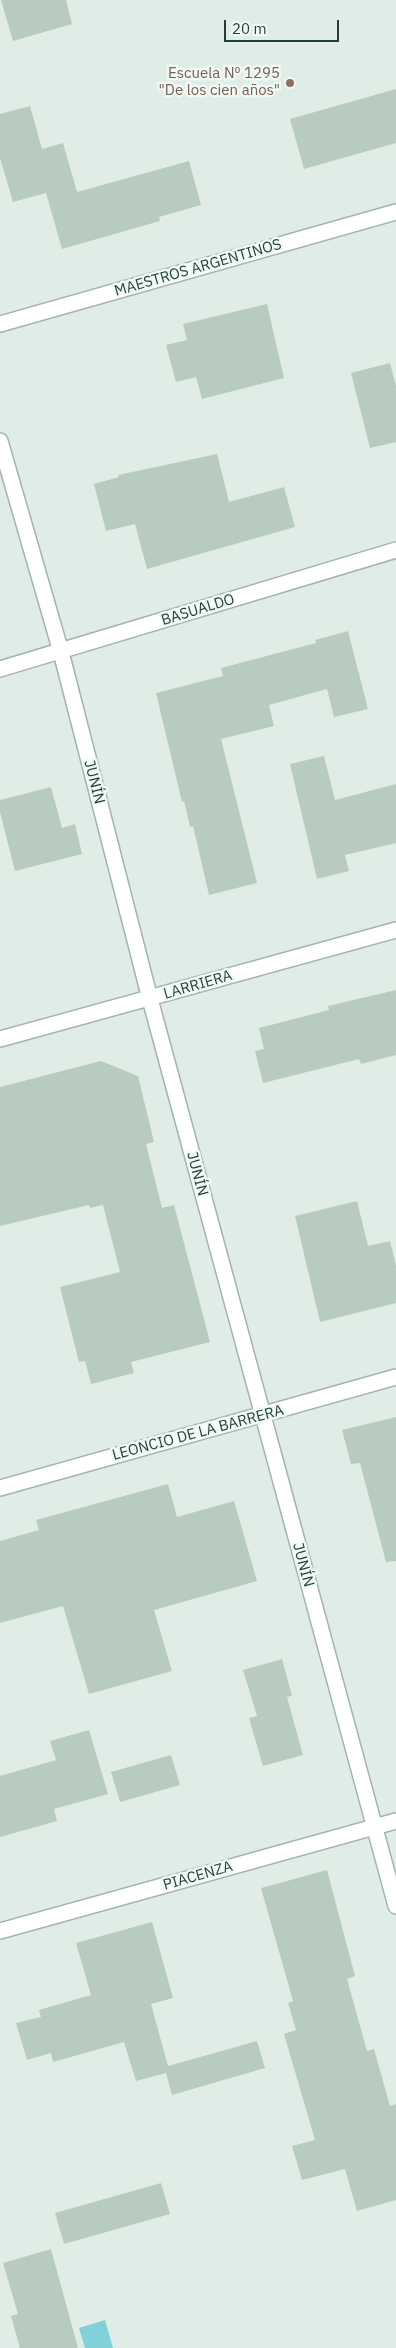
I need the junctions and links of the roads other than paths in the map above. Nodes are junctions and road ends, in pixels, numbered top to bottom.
1 (396, 212) edge
2 (0, 324) edge
3 (0, 441) edge
4 (396, 550) edge
5 (61, 652) junction
6 (0, 669) edge
7 (396, 930) edge
8 (150, 999) junction
9 (0, 1039) edge
10 (396, 1377) edge
11 (263, 1416) junction
12 (0, 1488) edge
13 (396, 1821) edge
14 (375, 1827) junction
15 (396, 1906) edge
16 (0, 1931) edge

1 - 2 street, MAESTROS ARGENTINOS
3 - 5 street, JUNÍN
4 - 5 street, BASUALDO
5 - 6 street, BASUALDO
5 - 8 street, JUNÍN
7 - 8 street, LARRIERA
8 - 9 street, LARRIERA
8 - 11 street, JUNÍN
10 - 11 street, LEONCIO DE LA BARRERA
11 - 12 street, LEONCIO DE LA BARRERA
11 - 14 street, JUNÍN
13 - 14 street, PIACENZA
14 - 15 street, JUNÍN
14 - 16 street, PIACENZA

